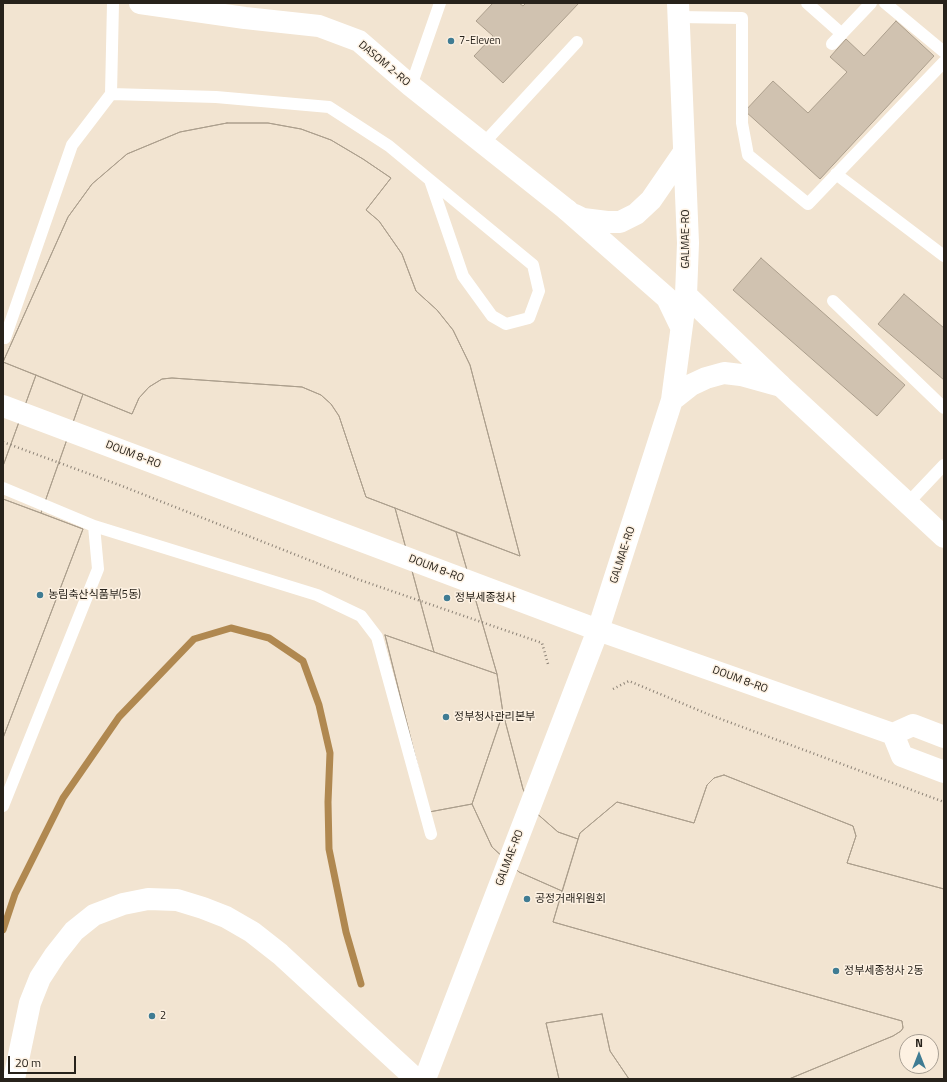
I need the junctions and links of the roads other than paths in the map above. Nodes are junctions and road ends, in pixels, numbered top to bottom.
1 (112, 3) edge
2 (140, 3) edge
3 (440, 3) edge
4 (807, 3) edge
5 (871, 3) edge
6 (885, 3) edge
7 (678, 10) edge
8 (842, 34) junction
9 (577, 42) dead end
10 (832, 44) dead end
11 (944, 52) edge
12 (944, 62) edge
13 (411, 86) junction
14 (111, 94) junction
15 (484, 144) junction
16 (684, 152) junction
17 (836, 174) junction
18 (430, 180) junction
19 (567, 210) junction
20 (944, 256) edge
21 (686, 295) junction
22 (833, 300) dead end
23 (681, 327) junction
24 (5, 338) dead end
25 (780, 386) junction
26 (672, 400) junction
27 (3, 406) edge
28 (944, 408) edge
29 (944, 466) edge
30 (3, 488) edge
31 (907, 504) junction
32 (94, 526) junction
33 (944, 536) edge
34 (598, 630) junction
35 (893, 734) junction
36 (944, 737) edge
37 (944, 772) edge
38 (3, 806) edge
39 (431, 834) dead end
40 (14, 1079) edge
41 (416, 1079) edge
42 (425, 1079) edge

1 - 14 lane
2 - 13 street, DASOM 2-RO
3 - 13 lane
4 - 8 lane
5 - 8 lane
6 - 11 lane
7 - 16 street, GALMAE-RO
7 - 17 lane
8 - 10 lane
9 - 15 lane
12 - 17 lane
13 - 15 street, DASOM 2-RO
14 - 18 lane
14 - 24 lane
15 - 19 street, DASOM 2-RO
16 - 19 street
16 - 21 street, GALMAE-RO
17 - 20 lane
18 - 18 lane
19 - 23 street
21 - 23 street, GALMAE-RO
21 - 25 street
22 - 28 lane
23 - 26 street, GALMAE-RO
25 - 26 street
25 - 31 street
26 - 34 street, GALMAE-RO
27 - 34 street, DOUM 8-RO
29 - 31 lane
30 - 32 lane
31 - 33 street
32 - 38 lane
32 - 39 lane
34 - 35 street, DOUM 8-RO
34 - 42 street, GALMAE-RO
35 - 36 street
35 - 37 street
40 - 41 street

